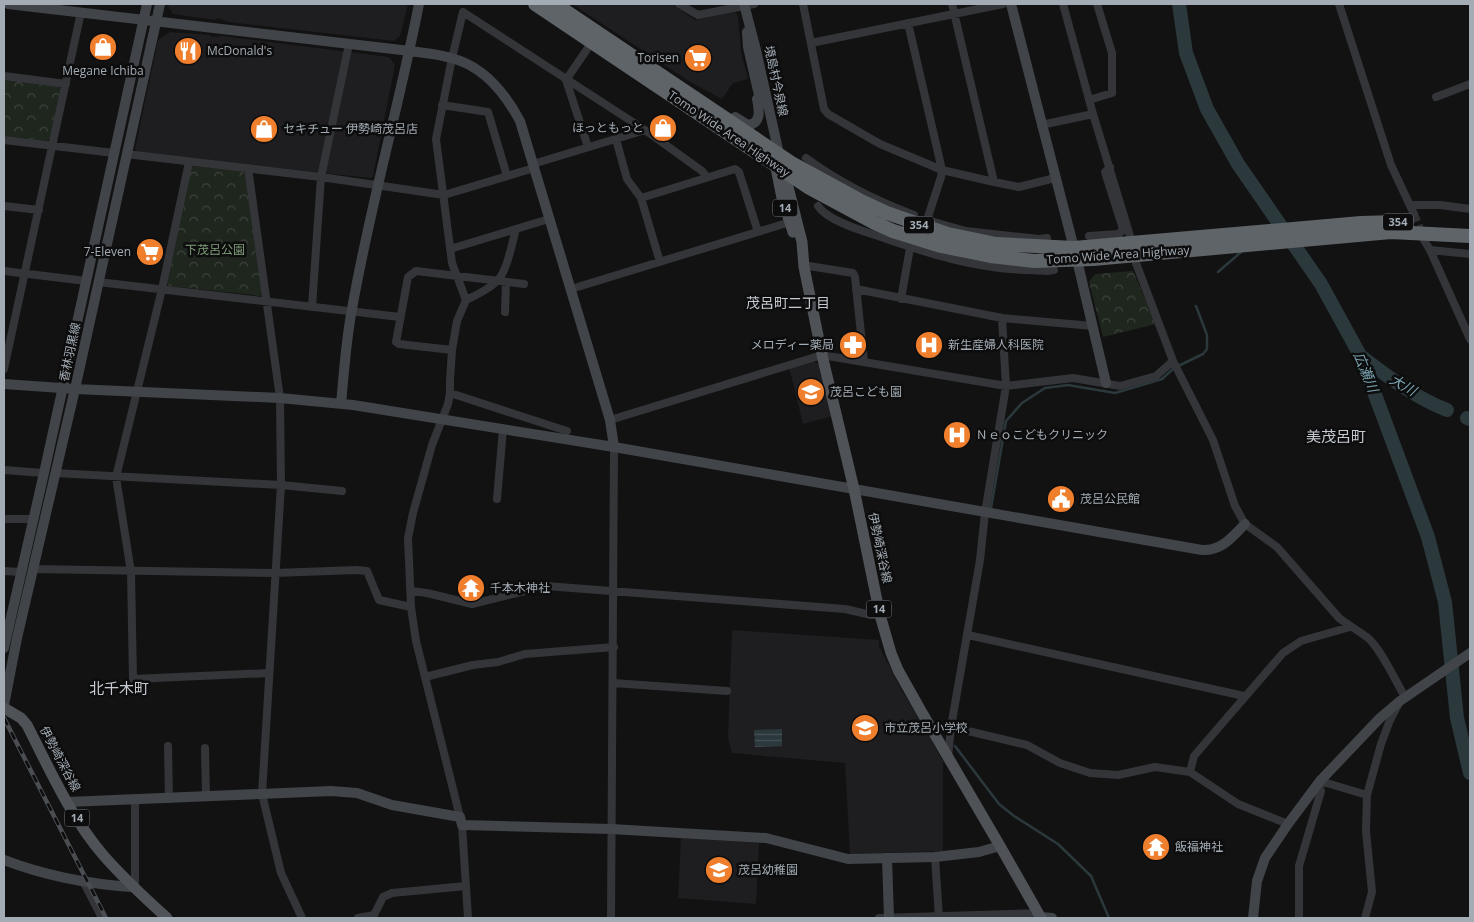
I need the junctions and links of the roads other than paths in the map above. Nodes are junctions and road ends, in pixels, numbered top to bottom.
1 (8, 4) edge
2 (147, 4) edge
3 (160, 4) edge
4 (419, 4) edge
5 (534, 4) edge
6 (555, 4) edge
7 (679, 4) edge
8 (802, 4) edge
9 (952, 4) edge
10 (1003, 4) edge
11 (1011, 4) edge
12 (1064, 4) edge
13 (1097, 4) edge
14 (1339, 4) edge
15 (747, 7) edge
16 (81, 12) junction
17 (954, 13) junction
18 (144, 19) junction
19 (156, 21) junction
20 (908, 23) junction
21 (592, 42) junction
22 (811, 43) junction
23 (349, 44) junction
24 (410, 51) junction
25 (452, 58) junction
26 (4, 76) edge
27 (754, 78) junction
28 (566, 80) junction
29 (66, 84) junction
30 (1470, 84) edge
31 (1436, 97) dead end
32 (696, 98) junction
33 (1089, 100) junction
34 (442, 105) junction
35 (1092, 114) junction
36 (1041, 125) junction
37 (645, 130) junction
38 (616, 139) junction
39 (4, 140) edge
40 (52, 146) junction
41 (588, 147) junction
42 (114, 153) junction
43 (126, 154) junction
44 (806, 158) dead end
45 (778, 160) junction
46 (189, 162) junction
47 (533, 166) junction
48 (1110, 167) junction
49 (248, 168) junction
50 (942, 170) junction
51 (507, 176) junction
52 (321, 177) junction
53 (707, 177) junction
54 (828, 178) junction
55 (1055, 178) junction
56 (994, 182) junction
57 (377, 184) junction
58 (444, 195) junction
59 (641, 198) junction
60 (1410, 205) junction
61 (4, 206) edge
62 (818, 206) dead end
63 (1470, 209) edge
64 (39, 210) junction
65 (1414, 214) tunnel mouth
66 (550, 219) junction
67 (927, 220) junction
68 (790, 222) junction
69 (875, 224) junction
70 (1470, 226) edge
71 (516, 229) junction
72 (758, 232) junction
73 (1328, 232) junction
74 (968, 235) junction
75 (1089, 236) dead end
76 (1130, 236) dead end
77 (1470, 236) edge
78 (1047, 238) dead end
79 (888, 240) junction
80 (1424, 240) tunnel mouth
81 (910, 248) junction
82 (450, 249) junction
83 (1430, 250) junction
84 (1075, 254) junction
85 (1470, 254) edge
86 (1034, 261) junction
87 (660, 262) junction
88 (1136, 264) dead end
89 (804, 268) junction
90 (1017, 270) junction
91 (1054, 270) dead end
92 (4, 271) edge
93 (25, 274) junction
94 (456, 276) junction
95 (86, 281) junction
96 (502, 281) junction
97 (98, 282) junction
98 (524, 284) dead end
99 (571, 288) junction
100 (162, 289) junction
101 (856, 289) junction
102 (901, 299) junction
103 (466, 300) junction
104 (267, 301) junction
105 (312, 307) junction
106 (351, 310) junction
107 (505, 312) dead end
108 (400, 317) junction
109 (1002, 318) junction
110 (1094, 326) junction
111 (1470, 339) edge
112 (452, 350) junction
113 (822, 355) junction
114 (5, 356) edge
115 (864, 362) junction
116 (1175, 365) junction
117 (4, 369) edge
118 (4, 384) edge
119 (1106, 384) junction
120 (1006, 386) junction
121 (62, 388) junction
122 (75, 389) junction
123 (138, 391) junction
124 (450, 393) junction
125 (280, 398) junction
126 (341, 404) junction
127 (443, 418) junction
128 (610, 420) junction
129 (503, 429) junction
130 (567, 431) dead end
131 (614, 447) junction
132 (4, 470) edge
133 (44, 473) junction
134 (56, 473) junction
135 (116, 477) junction
136 (281, 485) junction
137 (854, 490) junction
138 (342, 491) dead end
139 (497, 499) dead end
140 (985, 513) junction
141 (4, 519) edge
142 (34, 519) junction
143 (1245, 524) junction
144 (33, 569) junction
145 (4, 571) edge
146 (21, 572) junction
147 (131, 572) junction
148 (275, 573) junction
149 (613, 590) junction
150 (411, 591) junction
151 (411, 607) junction
152 (880, 616) junction
153 (1350, 627) junction
154 (968, 634) junction
155 (614, 646) junction
156 (4, 648) edge
157 (1470, 653) edge
158 (269, 673) junction
159 (425, 677) junction
160 (613, 683) junction
161 (727, 690) dead end
162 (1244, 696) junction
163 (1406, 697) junction
164 (4, 707) edge
165 (951, 727) junction
166 (168, 746) dead end
167 (205, 748) dead end
168 (947, 757) junction
169 (1190, 772) junction
170 (1319, 783) junction
171 (262, 794) junction
172 (1367, 795) junction
173 (206, 797) junction
174 (169, 799) junction
175 (135, 800) junction
176 (67, 802) junction
177 (461, 821) junction
178 (1288, 824) junction
179 (612, 829) junction
180 (1000, 846) junction
181 (935, 857) junction
182 (888, 858) junction
183 (4, 860) edge
184 (83, 881) junction
185 (466, 886) junction
186 (133, 888) junction
187 (939, 917) edge
188 (1043, 917) edge
189 (102, 918) edge
190 (167, 918) edge
191 (302, 918) edge
192 (358, 918) edge
193 (468, 918) edge
194 (610, 918) edge
195 (886, 918) edge
196 (1253, 918) edge
197 (1299, 918) edge
198 (1365, 918) edge

1 - 16 street
2 - 18 street, 香林羽黒線
3 - 19 street, 香林羽黒線
4 - 24 street
5 - 21 highway, Tomo Wide Area Highway / 354
6 - 32 highway, Tomo Wide Area Highway / 354
7 - 15 street
8 - 22 street
9 - 17 street
10 - 17 street
11 - 36 street
12 - 33 street
13 - 33 street
14 - 60 street
15 - 27 street, 境島村今泉線
15 - 45 street, 境島村今泉線
16 - 18 street
16 - 29 street
17 - 20 street
17 - 56 street
18 - 19 street
18 - 42 street, 香林羽黒線
19 - 23 street
19 - 43 street, 香林羽黒線
20 - 22 street
20 - 50 street
21 - 28 street
21 - 45 highway, Tomo Wide Area Highway / 354
22 - 50 street
23 - 24 street
23 - 52 street
24 - 25 street
24 - 57 street
25 - 28 street
25 - 34 street
25 - 47 street
26 - 29 street
27 - 32 street
27 - 45 street, 境島村今泉線
28 - 37 street
28 - 41 street
29 - 40 street
30 - 31 street
32 - 45 highway, Tomo Wide Area Highway / 354
33 - 35 street
34 - 51 street
34 - 58 street
35 - 36 street
35 - 48 street
36 - 55 street
37 - 38 street
37 - 53 street
38 - 41 street
38 - 59 street
39 - 40 street
40 - 42 street
40 - 64 street
41 - 47 street
42 - 95 street, 香林羽黒線
43 - 46 street
43 - 97 street, 香林羽黒線
44 - 54 street
45 - 54 highway, Tomo Wide Area Highway / 354
45 - 68 main road, 伊勢崎深谷線 / 14
45 - 69 highway, Tomo Wide Area Highway / 354
45 - 89 main road, 伊勢崎深谷線 / 14
46 - 49 street
46 - 100 street
47 - 51 street
47 - 66 street
48 - 75 street
48 - 76 street
49 - 52 street
49 - 104 street
50 - 56 street
50 - 67 street
51 - 58 street
52 - 57 street
52 - 105 street
53 - 59 street
53 - 72 street
54 - 67 street
54 - 74 highway, Tomo Wide Area Highway / 354
55 - 56 street
55 - 84 street
57 - 58 street
57 - 106 street
58 - 82 street
59 - 87 street
60 - 63 street
60 - 65 street
61 - 64 street
62 - 79 street
64 - 93 street
66 - 71 street
66 - 99 street
67 - 74 street
68 - 72 street
68 - 89 main road, 伊勢崎深谷線 / 14
69 - 79 street
69 - 86 highway, Tomo Wide Area Highway / 354
70 - 73 highway, Tomo Wide Area Highway / 354
71 - 82 street
71 - 96 street
72 - 87 street
73 - 77 highway, Tomo Wide Area Highway / 354
73 - 84 highway, Tomo Wide Area Highway / 354
74 - 78 street
74 - 84 highway, Tomo Wide Area Highway / 354
79 - 81 street
80 - 83 street
81 - 90 street
81 - 102 street
82 - 94 street
83 - 85 street
83 - 111 street
84 - 86 highway, Tomo Wide Area Highway / 354
84 - 110 street
86 - 90 street
87 - 99 street
88 - 116 street
89 - 101 street
89 - 113 main road, 伊勢崎深谷線 / 14
90 - 91 street
92 - 93 street
93 - 95 street
93 - 114 street
94 - 96 street
94 - 103 street
94 - 108 street
95 - 121 street, 香林羽黒線
96 - 98 street
96 - 103 street
96 - 107 street
97 - 100 street
97 - 122 street, 香林羽黒線
99 - 128 street
100 - 104 street
100 - 123 street
101 - 102 street
101 - 115 street
102 - 109 street
103 - 112 street
104 - 105 street
104 - 125 street
105 - 106 street
106 - 108 street
106 - 126 street
108 - 112 street
109 - 110 street
109 - 120 street
110 - 119 street
112 - 124 street
113 - 115 street
113 - 128 street
113 - 137 main road, 伊勢崎深谷線 / 14
114 - 117 street
115 - 120 street
116 - 119 street
116 - 143 street
118 - 121 street
119 - 120 street
120 - 140 street
121 - 122 street
121 - 133 street, 香林羽黒線
122 - 123 street
122 - 134 street, 香林羽黒線
123 - 125 street
123 - 135 street
124 - 127 street
124 - 130 street
125 - 126 street
125 - 136 street
126 - 127 street
127 - 129 street
127 - 150 street
128 - 131 street
129 - 131 street
129 - 139 street
131 - 137 street
131 - 149 street
132 - 133 street
133 - 142 street, 香林羽黒線
134 - 135 street
134 - 144 street, 香林羽黒線
135 - 136 street
135 - 147 street
136 - 138 street
136 - 148 street
137 - 140 street
137 - 152 main road, 伊勢崎深谷線 / 14
140 - 143 street
140 - 154 street
141 - 142 street
142 - 146 street, 香林羽黒線
143 - 153 street
144 - 147 street
144 - 164 street, 香林羽黒線
145 - 146 street
146 - 156 street, 香林羽黒線
147 - 148 street
147 - 158 street
148 - 151 street
148 - 158 street
149 - 150 street
149 - 152 street
149 - 155 street
150 - 151 street
151 - 159 street
152 - 168 main road, 伊勢崎深谷線 / 14
153 - 162 street
153 - 163 street
154 - 162 street
154 - 165 street
155 - 159 street
155 - 160 street
157 - 163 street
158 - 171 street
159 - 177 street
160 - 161 street
160 - 179 street
162 - 169 street
163 - 170 street
163 - 172 street
164 - 176 main road, 伊勢崎深谷線 / 14
165 - 168 street
165 - 169 street
166 - 174 street
167 - 173 street
168 - 180 main road, 伊勢崎深谷線 / 14
169 - 178 street
170 - 172 street
170 - 178 street
170 - 197 street
171 - 173 street
171 - 177 street
171 - 191 street
172 - 198 street
173 - 174 street
174 - 175 street
175 - 176 street
175 - 186 street
176 - 186 main road, 伊勢崎深谷線 / 14
177 - 179 street
177 - 185 street
178 - 196 street
179 - 182 street
179 - 194 street
180 - 181 street
180 - 188 main road, 伊勢崎深谷線 / 14
181 - 182 street
181 - 187 street
182 - 195 street
183 - 184 street
184 - 186 street
184 - 189 street
185 - 192 street
185 - 193 street
186 - 190 main road, 伊勢崎深谷線 / 14
187 - 188 street
187 - 195 street

